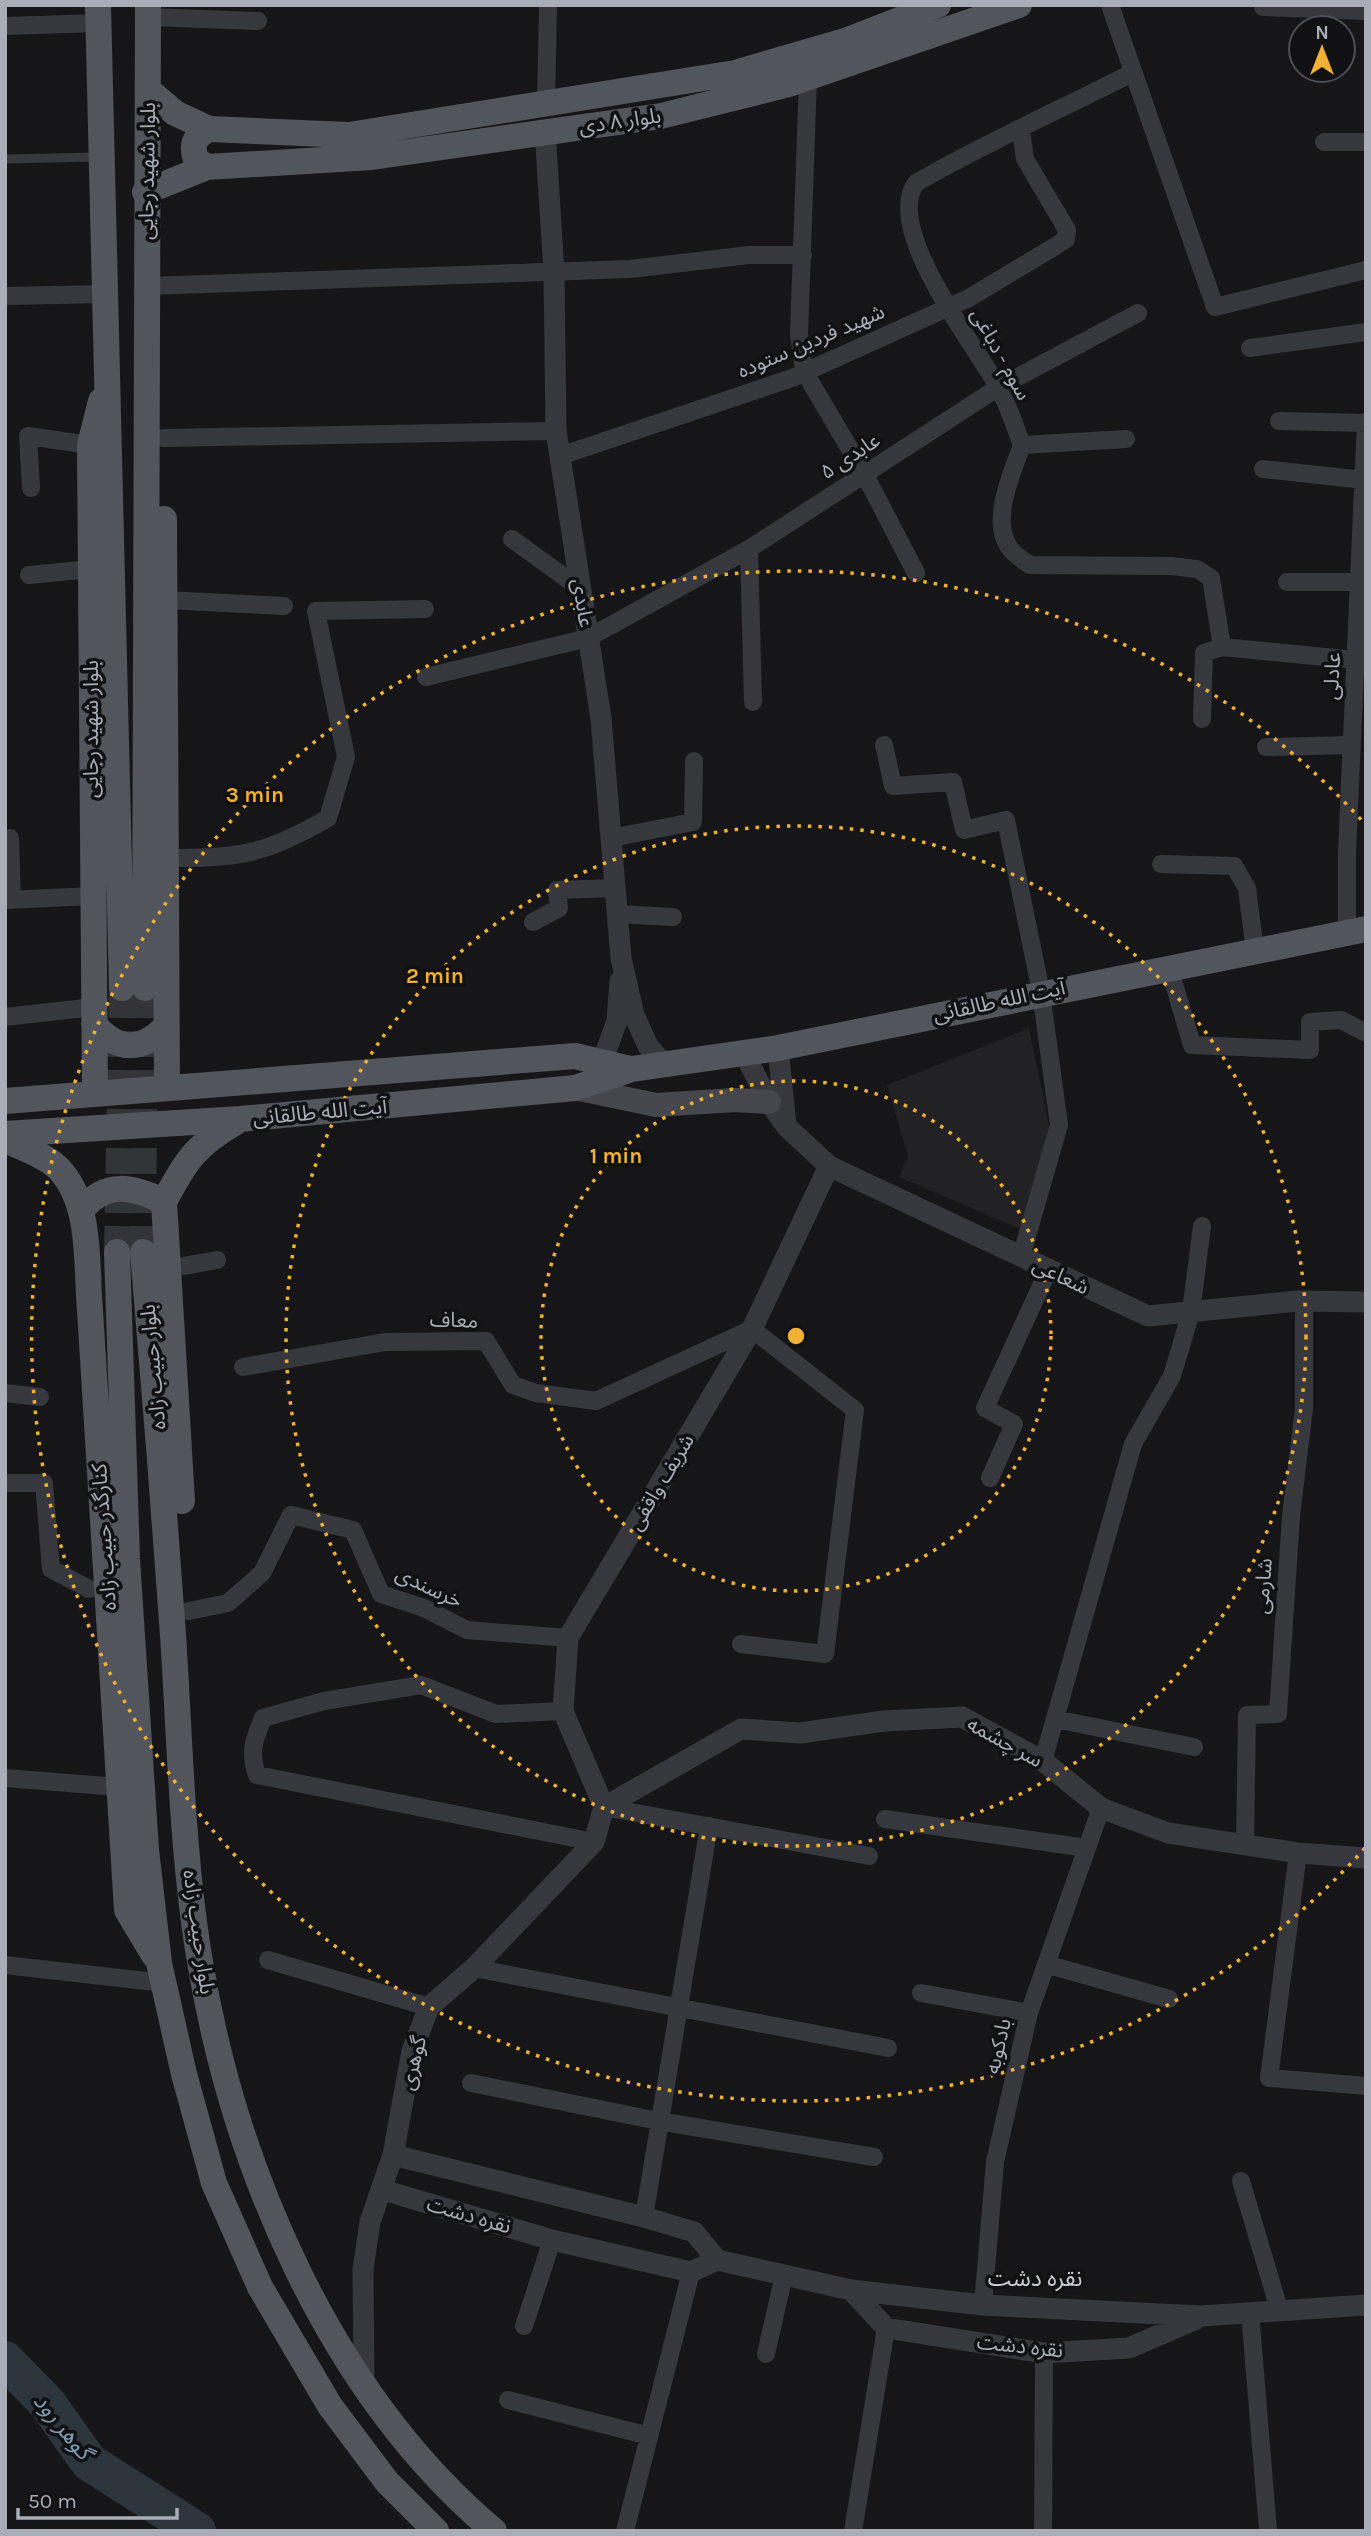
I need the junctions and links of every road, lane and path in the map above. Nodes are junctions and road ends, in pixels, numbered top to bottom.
1 (548, 5) edge
2 (938, 5) edge
3 (1019, 5) edge
4 (1113, 6) edge
5 (1263, 7) dead end
6 (148, 11) edge
7 (1366, 11) edge
8 (99, 14) edge
9 (258, 21) dead end
10 (5, 26) edge
11 (1132, 73) junction
12 (808, 78) junction
13 (148, 90) junction
14 (547, 104) junction
15 (209, 129) junction
16 (1021, 130) junction
17 (545, 131) junction
18 (1324, 142) dead end
19 (1366, 142) edge
20 (103, 156) junction
21 (5, 159) edge
22 (207, 167) junction
23 (145, 192) junction
24 (803, 255) junction
25 (1366, 270) edge
26 (554, 272) junction
27 (147, 286) junction
28 (107, 294) junction
29 (5, 296) edge
30 (948, 307) junction
31 (1138, 313) dead end
32 (1366, 332) edge
33 (1250, 348) dead end
34 (109, 369) junction
35 (804, 371) junction
36 (146, 379) junction
37 (999, 387) junction
38 (1279, 421) dead end
39 (1366, 423) edge
40 (556, 431) junction
41 (163, 438) junction
42 (1366, 438) edge
43 (1126, 439) dead end
44 (89, 445) junction
45 (1022, 445) junction
46 (560, 456) junction
47 (1263, 469) dead end
48 (864, 473) junction
49 (1364, 480) edge
50 (31, 488) dead end
51 (512, 539) dead end
52 (749, 549) junction
53 (91, 569) junction
54 (916, 573) dead end
55 (29, 575) dead end
56 (1287, 582) dead end
57 (1360, 582) junction
58 (581, 589) junction
59 (165, 600) junction
60 (284, 606) dead end
61 (425, 609) dead end
62 (588, 638) junction
63 (1222, 647) junction
64 (1356, 660) junction
65 (426, 677) dead end
66 (1360, 696) edge
67 (753, 702) dead end
68 (1202, 719) dead end
69 (884, 745) dead end
70 (1352, 745) junction
71 (1266, 747) dead end
72 (694, 761) dead end
73 (1357, 812) edge
74 (10, 838) dead end
75 (611, 838) junction
76 (167, 858) junction
77 (1161, 864) dead end
78 (616, 888) junction
79 (92, 896) junction
80 (8, 900) edge
81 (618, 914) junction
82 (673, 917) dead end
83 (533, 922) dead end
84 (1356, 931) edge
85 (1255, 951) junction
86 (621, 958) junction
87 (1169, 967) junction
88 (1041, 992) junction
89 (94, 1015) junction
90 (5, 1017) edge
91 (166, 1026) junction
92 (1364, 1032) edge
93 (779, 1048) junction
94 (744, 1053) junction
95 (602, 1062) junction
96 (664, 1064) junction
97 (410, 1069) junction
98 (632, 1069) junction
99 (167, 1087) junction
100 (575, 1088) junction
101 (95, 1093) junction
102 (5, 1101) edge
103 (769, 1102) junction
104 (415, 1104) junction
105 (240, 1119) junction
106 (787, 1127) junction
107 (5, 1134) edge
108 (5, 1140) edge
109 (829, 1166) junction
110 (164, 1202) junction
111 (81, 1211) junction
112 (1202, 1226) dead end
113 (117, 1252) tunnel mouth
114 (144, 1252) tunnel mouth
115 (1021, 1257) junction
116 (217, 1260) dead end
117 (167, 1269) junction
118 (1048, 1271) junction
119 (1304, 1301) junction
120 (1366, 1302) edge
121 (1191, 1312) junction
122 (752, 1329) junction
123 (243, 1367) dead end
124 (5, 1393) edge
125 (40, 1397) dead end
126 (990, 1478) dead end
127 (5, 1483) edge
128 (89, 1589) dead end
129 (189, 1611) junction
130 (568, 1638) junction
131 (741, 1644) dead end
132 (563, 1711) junction
133 (1055, 1719) junction
134 (1194, 1747) dead end
135 (1043, 1760) junction
136 (5, 1778) edge
137 (120, 1787) junction
138 (604, 1807) junction
139 (1101, 1808) junction
140 (885, 1819) dead end
141 (709, 1826) junction
142 (594, 1842) junction
143 (1245, 1845) junction
144 (1087, 1848) junction
145 (1298, 1853) junction
146 (869, 1856) dead end
147 (1366, 1858) edge
148 (199, 1956) junction
149 (268, 1960) dead end
150 (1046, 1964) junction
151 (5, 1965) edge
152 (474, 1968) junction
153 (161, 1973) junction
154 (921, 1993) dead end
155 (1169, 1999) dead end
156 (429, 2007) junction
157 (678, 2007) junction
158 (1029, 2013) junction
159 (888, 2048) dead end
160 (471, 2083) dead end
161 (1366, 2086) edge
162 (657, 2121) junction
163 (393, 2155) junction
164 (874, 2157) dead end
165 (430, 2164) junction
166 (1241, 2181) dead end
167 (383, 2190) junction
168 (420, 2201) junction
169 (644, 2217) junction
170 (552, 2240) junction
171 (717, 2260) junction
172 (691, 2272) junction
173 (784, 2275) junction
174 (850, 2290) junction
175 (983, 2305) junction
176 (1366, 2305) edge
177 (1279, 2309) junction
178 (1250, 2312) junction
179 (1201, 2316) junction
180 (524, 2326) dead end
181 (886, 2328) junction
182 (1044, 2353) junction
183 (766, 2354) dead end
184 (364, 2384) junction
185 (508, 2400) dead end
186 (649, 2436) junction
187 (436, 2531) edge
188 (494, 2531) edge
189 (625, 2531) edge
190 (853, 2531) edge
191 (1043, 2531) edge
192 (1268, 2531) edge

1 - 14 street
2 - 14 main road, بلوار ۸ دی
3 - 12 main road, بلوار ۸ دی
4 - 11 street
5 - 7 street
6 - 9 street
6 - 13 main road, بلوار شهید رجایی
8 - 10 street
8 - 20 main road, بلوار شهید رجایی
11 - 16 street, سوم - دباغی
11 - 25 street
12 - 17 main road, بلوار ۸ دی
12 - 24 street
13 - 15 main road, بلوار ۸ دی
13 - 23 main road, بلوار شهید رجایی
14 - 15 main road, بلوار ۸ دی
15 - 22 main road
16 - 30 street, سوم - دباغی
16 - 30 street, شهید فردین ستوده
17 - 22 main road, بلوار ۸ دی
17 - 26 street, عابدی
18 - 19 street
20 - 21 lane
20 - 28 main road, بلوار شهید رجایی
22 - 23 main road, بلوار ۸ دی
23 - 27 main road, بلوار شهید رجایی
24 - 26 street
24 - 35 street
26 - 27 street
26 - 40 street, عابدی
27 - 36 main road, بلوار شهید رجایی
28 - 29 street
28 - 34 main road, بلوار شهید رجایی
30 - 35 street, شهید فردین ستوده
30 - 37 street, سوم - دباغی
31 - 37 street, عابدی ۵
32 - 33 street
34 - 36 main road, بلوار شهید رجایی
34 - 44 main road, بلوار شهید رجایی
35 - 46 street, شهید فردین ستوده
35 - 48 street
36 - 41 main road, بلوار شهید رجایی
37 - 45 street, سوم - دباغی
37 - 48 street, عابدی ۵
38 - 39 street
39 - 42 street, عادلی
40 - 41 street
40 - 46 street, عابدی
41 - 59 main road, بلوار شهید رجایی
42 - 49 street, عادلی
43 - 45 street
44 - 50 street
44 - 53 main road, بلوار شهید رجایی
45 - 63 street
46 - 58 street, عابدی
47 - 49 street
48 - 52 street, عابدی ۵
48 - 54 street
49 - 57 street, عادلی
51 - 58 street
52 - 62 street, عابدی ۵
52 - 67 street
53 - 55 street
53 - 79 main road, بلوار شهید رجایی
56 - 57 street
57 - 64 street, عادلی
58 - 62 street, عابدی
59 - 60 street
59 - 76 main road, بلوار شهید رجایی
61 - 76 street
62 - 65 street, عابدی ۵
62 - 75 street, عابدی
63 - 64 street
63 - 68 street
64 - 66 street, عادلی
66 - 70 street, عادلی
69 - 88 street
70 - 71 street
70 - 73 street, عادلی
72 - 75 street
73 - 84 street, عادلی
74 - 80 street
75 - 78 street, عابدی
76 - 91 main road, بلوار شهید رجایی
77 - 85 street
78 - 81 street, عابدی
78 - 83 street
79 - 80 street
79 - 89 main road, بلوار شهید رجایی
81 - 82 street
81 - 86 street, عابدی
84 - 85 main road, آیت الله طالقانی
85 - 87 main road, آیت الله طالقانی
86 - 95 street
86 - 96 street, عابدی
87 - 88 main road, آیت الله طالقانی
87 - 92 street
88 - 93 main road, آیت الله طالقانی
88 - 115 street
89 - 90 street
89 - 91 main road
89 - 101 main road, بلوار شهید رجایی
91 - 99 main road, بلوار شهید رجایی
93 - 94 main road, آیت الله طالقانی
93 - 106 street
94 - 96 main road, آیت الله طالقانی
94 - 103 street, شعاعی
95 - 97 main road, آیت الله طالقانی
95 - 98 main road, آیت الله طالقانی
96 - 98 main road, آیت الله طالقانی
97 - 99 main road, آیت الله طالقانی
97 - 104 main road
98 - 100 main road, آیت الله طالقانی
99 - 101 main road, آیت الله طالقانی
100 - 103 main road
100 - 104 main road, آیت الله طالقانی
101 - 102 main road, آیت الله طالقانی
103 - 106 street, شعاعی
104 - 105 main road, آیت الله طالقانی
105 - 107 main road, آیت الله طالقانی
105 - 110 main road
106 - 109 street, شعاعی
108 - 111 main road, کنارگذر حبیب زاده
109 - 115 street, شعاعی
109 - 122 street, شریف واقفی
110 - 111 main road
110 - 117 main road
111 - 137 main road, کنارگذر حبیب زاده
112 - 121 street
113 - 153 main road, بلوار حبیب زاده
114 - 148 main road, بلوار حبیب زاده
115 - 118 street, شعاعی
116 - 117 street
117 - 129 main road
118 - 121 street, شعاعی
118 - 126 street
119 - 120 street, شعاعی
119 - 121 street, شعاعی
119 - 143 street, شارمی
121 - 133 street
122 - 123 street, معاف
122 - 130 street, شریف واقفی
122 - 131 street
124 - 125 street
127 - 128 street
129 - 130 street, خرسندی
129 - 148 main road
130 - 132 street, شریف واقفی
132 - 138 street, شریف واقفی
132 - 142 street
133 - 134 street
133 - 135 street
135 - 138 street, سر چشمه
135 - 139 street, سر چشمه
136 - 137 street
137 - 153 main road, کنارگذر حبیب زاده
138 - 141 street
138 - 142 street, گوهری
139 - 143 street, سر چشمه
139 - 144 street, بادکوبه
140 - 144 street
141 - 146 street
141 - 157 street
142 - 152 street, گوهری
143 - 145 street, سر چشمه
144 - 150 street, بادکوبه
145 - 147 street, سر چشمه
145 - 161 street
148 - 184 main road, بلوار حبیب زاده
149 - 156 street
150 - 155 street
150 - 158 street, بادکوبه
151 - 153 street
152 - 156 street, گوهری
152 - 157 street
153 - 187 main road, بلوار حبیب زاده
154 - 158 street
156 - 163 street, گوهری
157 - 159 street
157 - 162 street
158 - 175 street, بادکوبه
160 - 162 street
162 - 164 street
162 - 169 street
163 - 165 street, نقره دشت
163 - 167 street, گوهری
165 - 168 street
165 - 169 street, نقره دشت
166 - 177 street
167 - 168 street, نقره دشت
167 - 184 street, گوهری
168 - 170 street, نقره دشت
169 - 171 street, نقره دشت
170 - 172 street, نقره دشت
170 - 180 street
171 - 172 street
171 - 173 street, نقره دشت
172 - 186 street
173 - 174 street, نقره دشت
173 - 183 street
174 - 175 street, نقره دشت
174 - 181 street
175 - 179 street, نقره دشت
176 - 177 street, نقره دشت
177 - 178 street, نقره دشت
178 - 179 street, نقره دشت
178 - 192 street
179 - 182 street, نقره دشت
181 - 182 street, نقره دشت
181 - 190 street
182 - 191 street
184 - 188 main road, بلوار حبیب زاده
185 - 186 street
186 - 189 street

